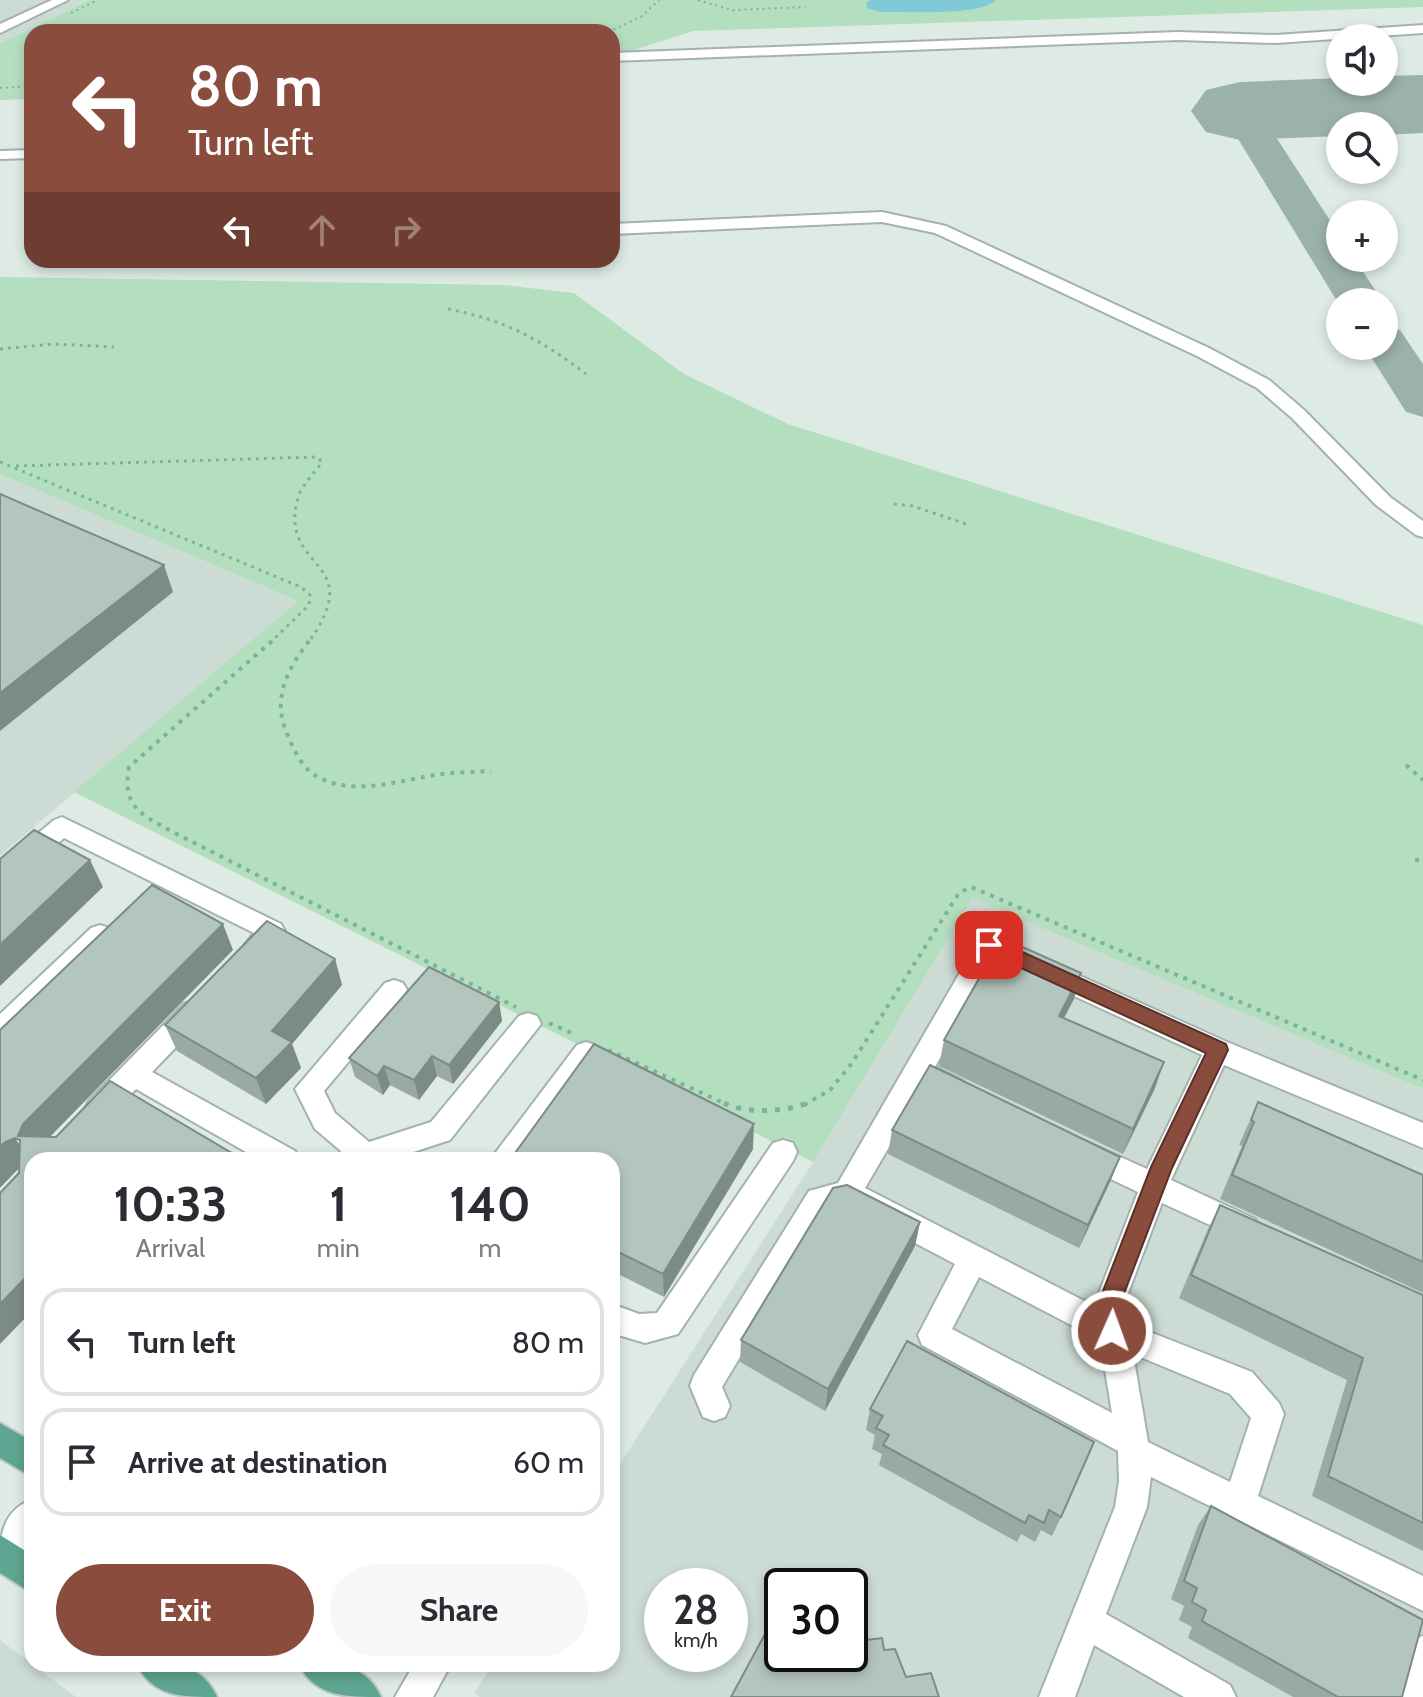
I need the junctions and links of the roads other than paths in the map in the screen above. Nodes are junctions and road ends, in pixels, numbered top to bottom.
1 (62, 0) edge
2 (0, 29) edge
3 (1423, 29) edge
4 (620, 57) edge
5 (24, 154) edge
6 (0, 155) edge
7 (620, 229) edge
8 (1423, 531) edge
9 (161, 876) junction
10 (0, 879) edge
11 (138, 898) edge
12 (115, 920) edge
13 (238, 966) edge
14 (394, 990) dead end
15 (205, 1000) edge
16 (532, 1018) road end
17 (0, 1030) edge
18 (589, 1045) edge
19 (1218, 1050) junction
20 (919, 1072) junction
21 (145, 1081) dead end
22 (974, 1099) edge
23 (83, 1126) edge
24 (1423, 1136) edge
25 (1057, 1139) edge
26 (271, 1152) edge
27 (356, 1152) edge
28 (379, 1152) edge
29 (510, 1152) edge
30 (783, 1152) dead end
31 (1154, 1186) junction
32 (847, 1193) junction
33 (1264, 1237) edge
34 (973, 1259) junction
35 (620, 1322) edge
36 (1112, 1331) junction
37 (714, 1406) dead end
38 (0, 1439) edge
39 (1133, 1447) junction
40 (24, 1456) edge
41 (1239, 1504) junction
42 (24, 1524) edge
43 (0, 1552) edge
44 (24, 1570) edge
45 (1423, 1594) edge
46 (1087, 1622) junction
47 (1423, 1653) edge
48 (165, 1672) edge
49 (327, 1672) edge
50 (429, 1672) edge
51 (199, 1697) edge
52 (363, 1697) edge
53 (413, 1697) edge
54 (1057, 1697) edge
55 (1218, 1697) edge
56 (1410, 1697) edge

1 - 2 street
3 - 4 street
5 - 6 street
7 - 8 street
9 - 10 street
9 - 11 street
9 - 13 street
12 - 17 street
14 - 27 street
15 - 23 street
16 - 28 street
18 - 29 street
19 - 20 street
19 - 24 street
19 - 31 street
20 - 22 street
20 - 32 street
21 - 26 street
25 - 31 street
30 - 35 street
31 - 33 street
31 - 36 street
32 - 34 street
32 - 37 street
34 - 36 street
34 - 39 street
36 - 39 street
36 - 41 street
38 - 40 main road
39 - 41 street
39 - 46 street
41 - 45 street
42 - 43 street
43 - 44 main road
46 - 54 street
46 - 55 street
47 - 56 street
48 - 51 main road
49 - 52 main road
50 - 53 street

